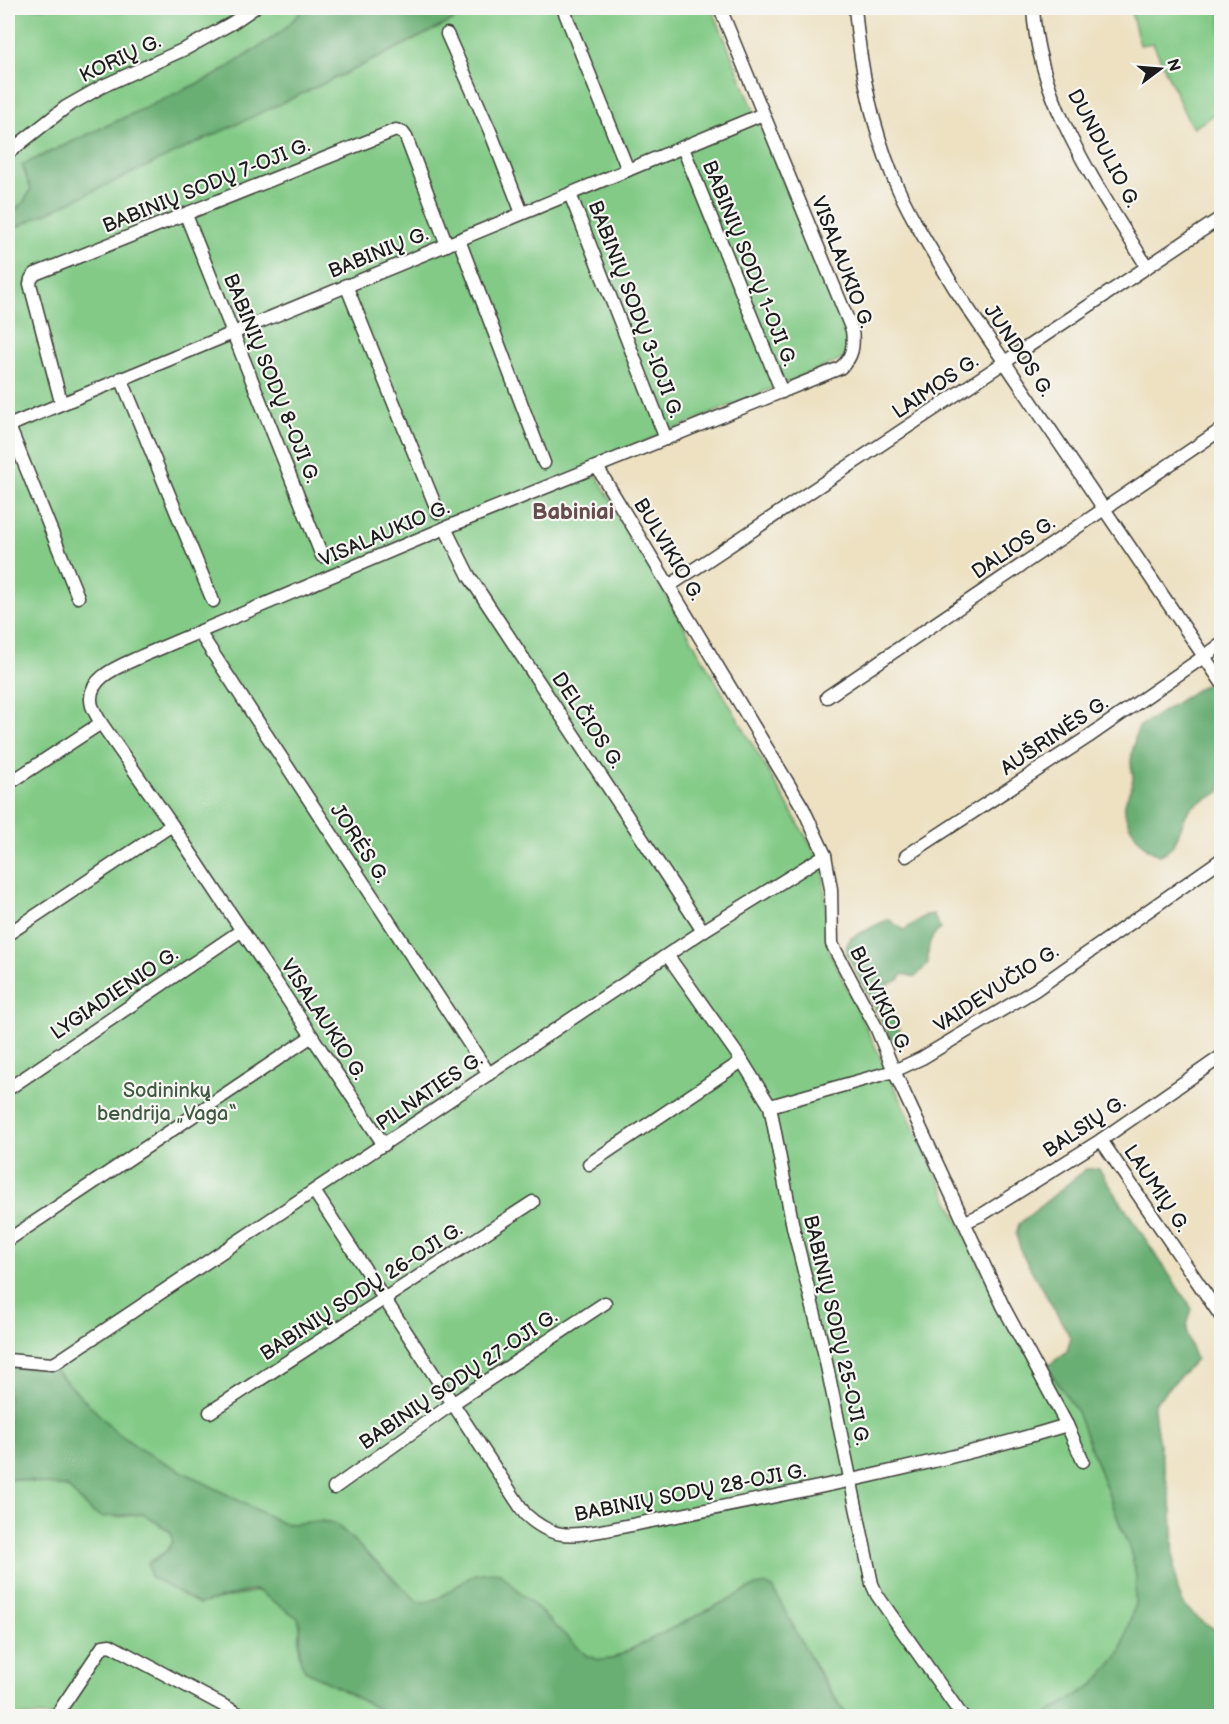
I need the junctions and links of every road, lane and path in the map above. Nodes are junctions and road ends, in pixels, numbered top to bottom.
1 (254, 8) edge
2 (563, 8) edge
3 (720, 8) edge
4 (855, 8) edge
5 (1033, 8) edge
6 (447, 34) dead end
7 (763, 114) junction
8 (683, 148) junction
9 (8, 153) edge
10 (628, 170) junction
11 (570, 194) junction
12 (522, 213) junction
13 (186, 216) junction
14 (1221, 217) edge
15 (453, 242) junction
16 (1147, 267) junction
17 (346, 285) junction
18 (232, 332) junction
19 (1004, 363) junction
20 (121, 378) junction
21 (782, 392) junction
22 (62, 402) junction
23 (8, 426) edge
24 (1221, 429) edge
25 (666, 439) junction
26 (544, 463) dead end
27 (597, 467) junction
28 (1104, 509) junction
29 (438, 512) dead end
30 (445, 528) junction
31 (322, 556) dead end
32 (669, 586) junction
33 (78, 597) dead end
34 (213, 601) dead end
35 (199, 632) junction
36 (1221, 644) edge
37 (1203, 656) junction
38 (1221, 683) edge
39 (827, 697) dead end
40 (101, 723) junction
41 (8, 784) edge
42 (172, 825) junction
43 (825, 855) junction
44 (906, 856) dead end
45 (1221, 859) edge
46 (242, 930) junction
47 (703, 931) junction
48 (8, 934) edge
49 (668, 956) junction
50 (312, 1036) junction
51 (1221, 1056) edge
52 (742, 1061) junction
53 (894, 1071) junction
54 (489, 1074) junction
55 (8, 1089) edge
56 (770, 1106) junction
57 (1101, 1140) junction
58 (384, 1145) junction
59 (589, 1164) dead end
60 (314, 1191) junction
61 (533, 1202) dead end
62 (965, 1222) junction
63 (8, 1240) edge
64 (384, 1299) junction
65 (605, 1303) dead end
66 (1221, 1318) edge
67 (8, 1360) edge
68 (452, 1404) junction
69 (210, 1412) dead end
70 (1067, 1425) junction
71 (1083, 1461) dead end
72 (851, 1481) junction
73 (334, 1488) dead end
74 (56, 1716) edge
75 (243, 1716) edge
76 (962, 1716) edge

1 - 9 street, KORIŲ G.
2 - 10 street
3 - 7 street, VISALAUKIO G.
4 - 19 street, JUNDOS G.
5 - 16 street, DUNDULIO G.
6 - 12 street
7 - 8 street, BABINIŲ G.
7 - 21 street, VISALAUKIO G.
8 - 10 street, BABINIŲ G.
8 - 21 street, BABINIŲ SODŲ 1-OJI G.
10 - 11 street, BABINIŲ G.
11 - 12 street, BABINIŲ G.
11 - 25 street, BABINIŲ SODŲ 3-IOJI G.
12 - 15 street, BABINIŲ G.
13 - 15 street, BABINIŲ SODŲ 7-OJI G.
13 - 18 street, BABINIŲ SODŲ 8-OJI G.
13 - 22 street, BABINIŲ SODŲ 7-OJI G.
14 - 16 street, LAIMOS G.
15 - 17 street, BABINIŲ G.
15 - 26 street
16 - 19 street, LAIMOS G.
17 - 18 street, BABINIŲ G.
17 - 29 street
18 - 20 street, BABINIŲ G.
18 - 31 street, BABINIŲ SODŲ 8-OJI G.
19 - 28 street, JUNDOS G.
19 - 32 street, LAIMOS G.
20 - 22 street, BABINIŲ G.
20 - 34 street
21 - 25 street, VISALAUKIO G.
22 - 23 street, BABINIŲ G.
23 - 33 street
24 - 28 street, DALIOS G.
25 - 27 street, VISALAUKIO G.
27 - 30 street, VISALAUKIO G.
27 - 32 street, BULVIKIO G.
28 - 37 street, JUNDOS G.
28 - 39 street, DALIOS G.
30 - 35 street, VISALAUKIO G.
30 - 47 street, DELČIOS G.
32 - 43 street, BULVIKIO G.
35 - 40 street, VISALAUKIO G.
35 - 54 street, JORĖS G.
36 - 37 street, AUŠRINĖS G.
37 - 38 street, JUNDOS G.
37 - 44 street, AUŠRINĖS G.
40 - 41 street
40 - 42 street, VISALAUKIO G.
42 - 46 street, VISALAUKIO G.
42 - 48 street
43 - 47 street, PILNATIES G.
43 - 53 street, BULVIKIO G.
45 - 53 street, VAIDEVUČIO G.
46 - 50 street, VISALAUKIO G.
46 - 55 street, LYGIADIENIO G.
47 - 49 street, PILNATIES G.
49 - 52 street, BABINIŲ SODŲ 25-OJI G.
49 - 54 street, PILNATIES G.
50 - 58 street, VISALAUKIO G.
50 - 63 street
51 - 57 street, BALSIŲ G.
52 - 56 street, BABINIŲ SODŲ 25-OJI G.
52 - 59 street
53 - 56 street, VAIDEVUČIO G.
53 - 62 street, BULVIKIO G.
54 - 58 street, PILNATIES G.
56 - 72 street, BABINIŲ SODŲ 25-OJI G.
57 - 62 street, BALSIŲ G.
57 - 66 street, LAUMIŲ G.
58 - 60 street, PILNATIES G.
60 - 64 street, BABINIŲ SODŲ 28-OJI G.
60 - 67 street, PILNATIES G.
61 - 64 street, BABINIŲ SODŲ 26-OJI G.
62 - 70 street, BULVIKIO G.
64 - 68 street, BABINIŲ SODŲ 28-OJI G.
64 - 69 street, BABINIŲ SODŲ 26-OJI G.
65 - 68 street, BABINIŲ SODŲ 27-OJI G.
68 - 72 street, BABINIŲ SODŲ 28-OJI G.
68 - 73 street, BABINIŲ SODŲ 27-OJI G.
70 - 71 street, BULVIKIO G.
70 - 72 street, BABINIŲ SODŲ 28-OJI G.
72 - 76 street, BABINIŲ SODŲ 25-OJI G.
74 - 75 street

